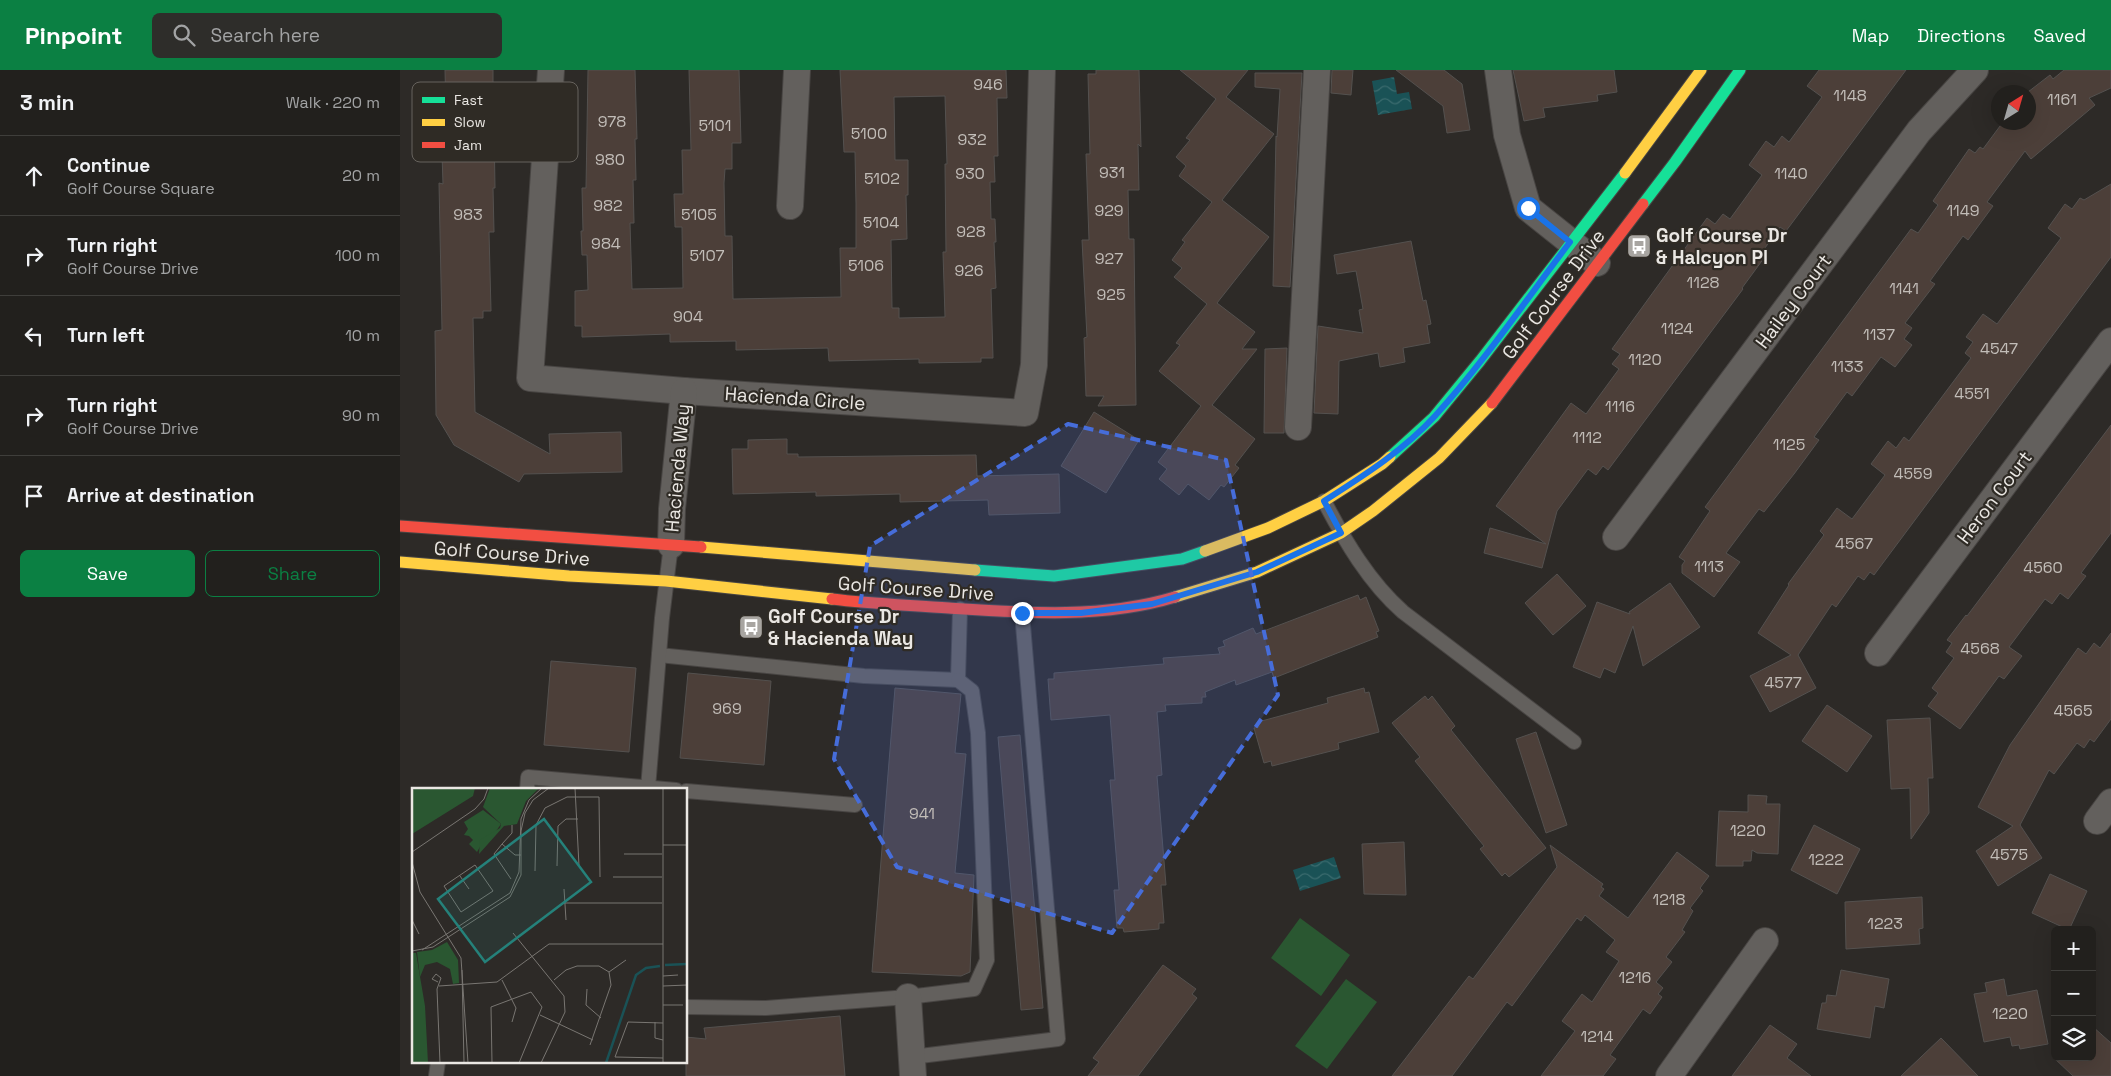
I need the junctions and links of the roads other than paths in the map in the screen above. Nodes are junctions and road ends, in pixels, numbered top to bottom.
1 (797, 70) edge
2 (1042, 70) edge
3 (1317, 70) edge
4 (1498, 70) edge
5 (1701, 70) edge
6 (1740, 70) edge
7 (1976, 70) edge
8 (545, 162) edge
9 (790, 206) dead end
10 (1570, 242) junction
11 (1597, 263) junction
12 (2111, 341) edge
13 (684, 391) junction
14 (1298, 427) dead end
15 (1324, 501) junction
16 (400, 526) edge
17 (1341, 533) junction
18 (1616, 537) dead end
19 (671, 545) junction
20 (400, 562) edge
21 (666, 581) junction
22 (960, 609) junction
23 (1022, 613) junction
24 (1878, 653) dead end
25 (659, 655) junction
26 (958, 680) junction
27 (1574, 742) dead end
28 (527, 788) edge
29 (648, 788) joint
30 (688, 791) edge
31 (855, 805) dead end
32 (1765, 941) dead end
33 (908, 997) junction
34 (688, 1007) edge
35 (913, 1067) edge
36 (1669, 1076) edge

1 - 9 street
2 - 13 street, Hacienda Circle
3 - 14 street
4 - 10 street
5 - 10 street, Golf Course Drive
6 - 11 street, Golf Course Drive
7 - 18 street, Hailey Court
8 - 13 street, Hacienda Circle
10 - 11 street
10 - 15 street, Golf Course Drive
11 - 17 street, Golf Course Drive
12 - 24 street, Heron Court
13 - 19 street, Hacienda Way
15 - 17 lane
15 - 19 street, Golf Course Drive
16 - 19 street, Golf Course Drive
17 - 23 street, Golf Course Drive
17 - 27 lane
19 - 21 lane
20 - 21 street, Golf Course Drive
21 - 22 street, Golf Course Drive
21 - 25 lane
22 - 23 street, Golf Course Drive
22 - 26 lane
23 - 35 lane
25 - 26 lane
25 - 29 lane
26 - 33 lane
28 - 29 lane
30 - 31 lane
32 - 36 street
33 - 34 lane
33 - 35 street

